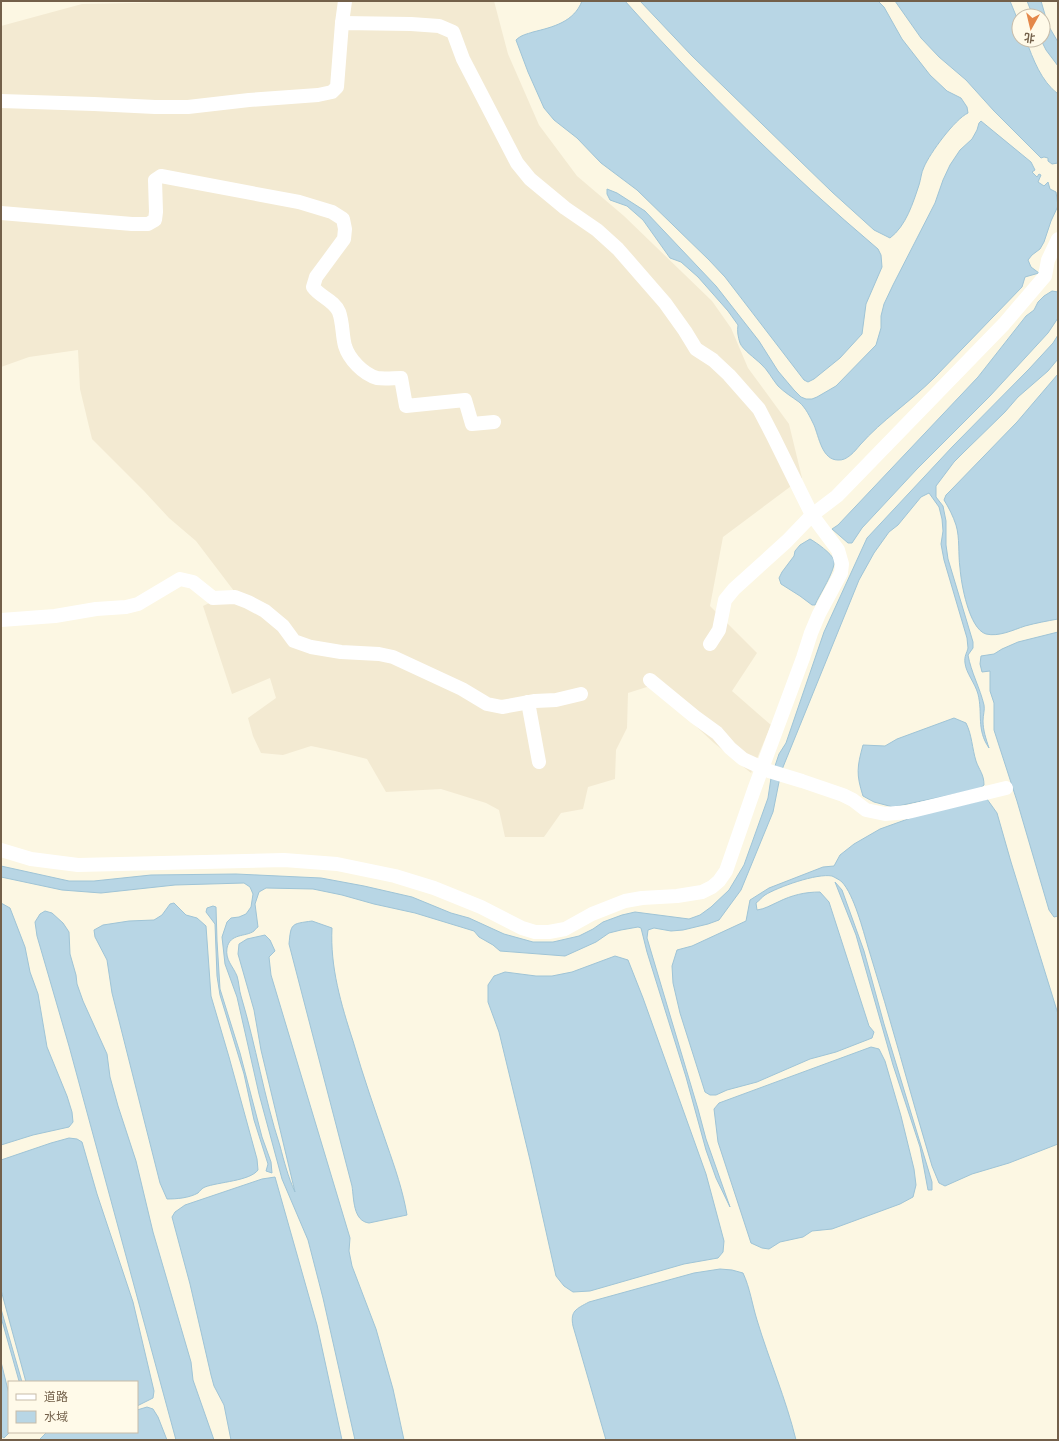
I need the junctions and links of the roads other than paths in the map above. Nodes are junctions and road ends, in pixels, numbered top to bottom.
1 (345, 1) edge
2 (342, 23) junction
3 (1, 102) edge
4 (1, 213) edge
5 (1058, 239) edge
6 (494, 422) dead end
7 (812, 515) junction
8 (1, 620) edge
9 (710, 644) dead end
10 (650, 680) dead end
11 (581, 694) dead end
12 (528, 702) junction
13 (539, 762) dead end
14 (766, 770) junction
15 (1006, 788) dead end
16 (2, 851) edge

1 - 2 street
2 - 3 street
2 - 7 street
4 - 6 street
5 - 7 street
7 - 9 street
7 - 14 street
8 - 12 street
10 - 14 street
11 - 12 street
12 - 13 street
14 - 15 street
14 - 16 street

